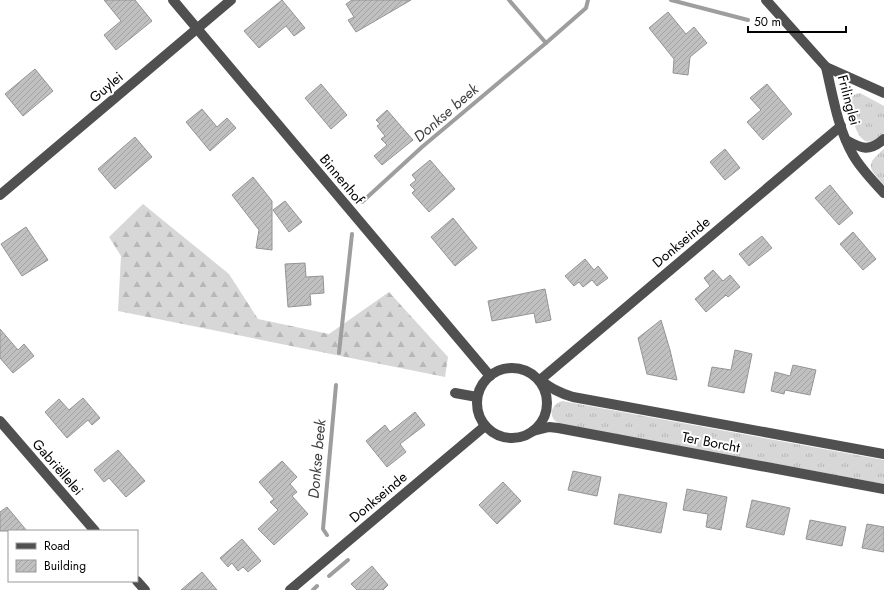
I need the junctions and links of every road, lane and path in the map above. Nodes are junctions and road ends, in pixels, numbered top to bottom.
1 (173, 0) edge
2 (231, 0) edge
3 (766, 0) edge
4 (197, 28) junction
5 (826, 68) junction
6 (884, 93) edge
7 (841, 126) junction
8 (884, 139) edge
9 (846, 140) junction
10 (884, 193) edge
11 (0, 195) edge
12 (490, 376) junction
13 (540, 380) junction
14 (455, 393) dead end
15 (477, 397) junction
16 (0, 421) edge
17 (485, 426) junction
18 (533, 430) junction
19 (884, 454) edge
20 (884, 489) edge
21 (94, 530) edge
22 (138, 581) edge
23 (145, 590) edge
24 (290, 590) edge

1 - 4 street, Binnenhof
2 - 4 street, Guylei
3 - 5 street, Frilinglei
4 - 11 street, Guylei
4 - 12 street, Binnenhof
5 - 6 street, Frilinglei
5 - 7 street, Frilinglei
7 - 9 street, Frilinglei
7 - 13 street, Donkseinde
8 - 9 street, Frilinglei
9 - 10 street, Frilinglei
12 - 13 street
12 - 15 street
13 - 18 street
13 - 19 street, Ter Borcht
14 - 15 street
15 - 17 street
16 - 21 street, Gabriëllelei
17 - 18 street
17 - 24 street, Donkseinde
18 - 20 street, Ter Borcht
22 - 23 street

